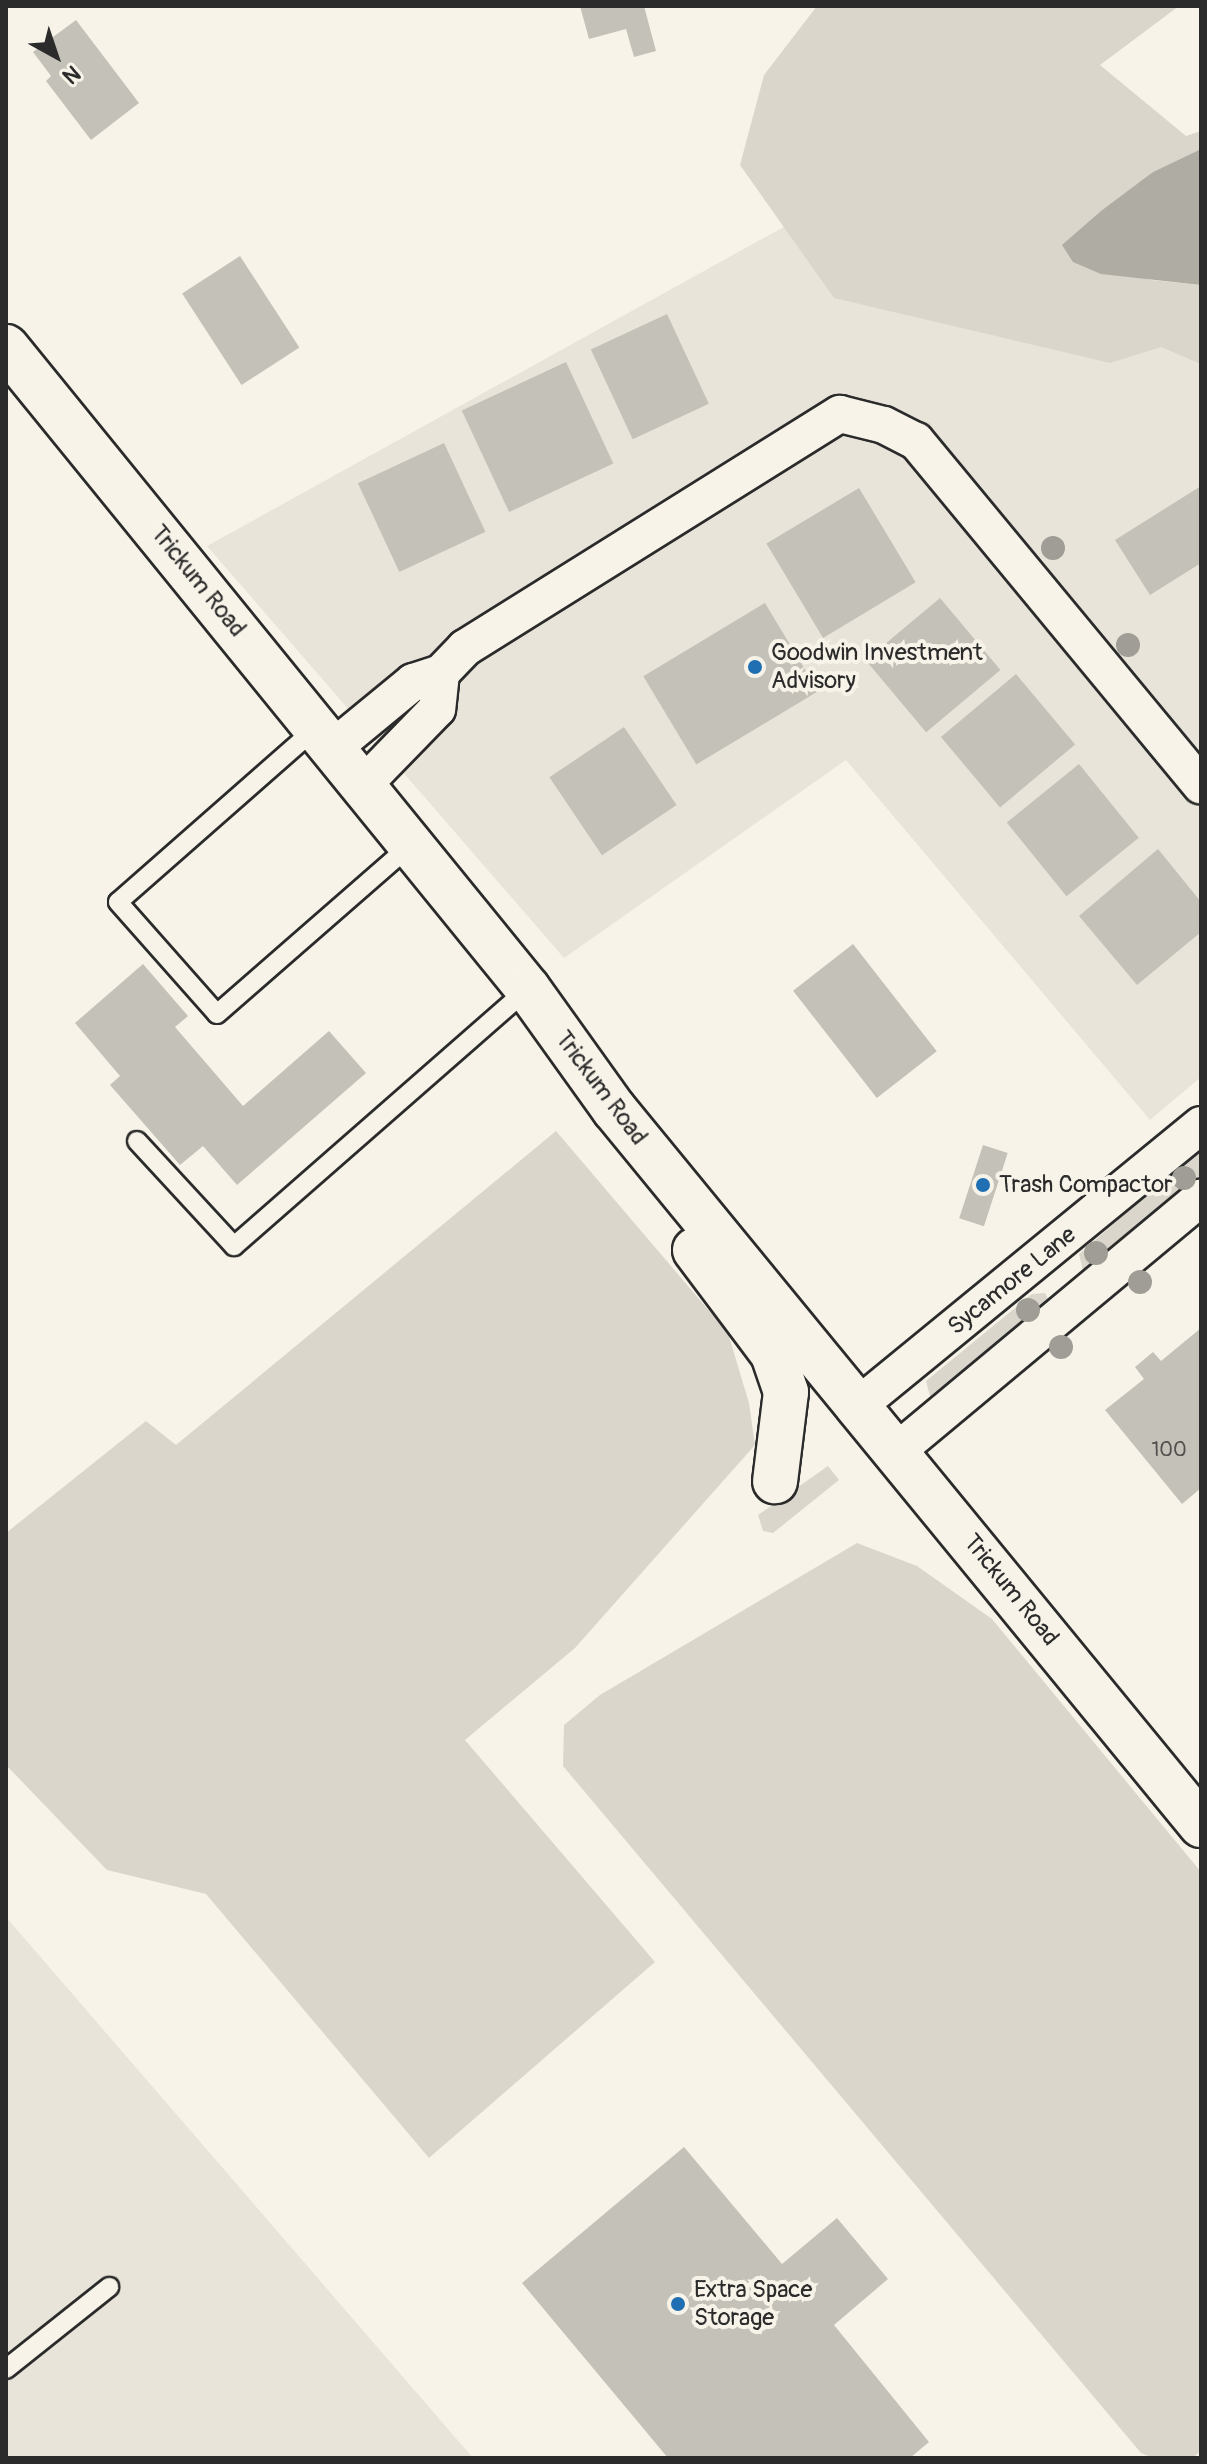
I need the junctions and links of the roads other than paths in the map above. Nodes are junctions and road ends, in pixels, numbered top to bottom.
1 (6, 347) edge
2 (441, 673) junction
3 (325, 738) junction
4 (363, 785) junction
5 (1201, 785) edge
6 (411, 845) junction
7 (528, 989) junction
8 (617, 1113) junction
9 (1201, 1125) edge
10 (137, 1141) dead end
11 (1201, 1198) edge
12 (859, 1405) junction
13 (897, 1451) junction
14 (775, 1481) dead end
15 (1201, 1825) edge
16 (109, 2287) dead end
17 (6, 2369) edge

1 - 3 street, Trickum Road
2 - 3 street
2 - 4 street
2 - 5 street
3 - 4 street, Trickum Road
3 - 6 lane
4 - 6 street, Trickum Road
6 - 7 street, Trickum Road
7 - 8 street, Trickum Road
7 - 10 lane
8 - 12 street, Trickum Road
8 - 14 street
9 - 12 street, Sycamore Lane
11 - 13 street
12 - 13 street, Trickum Road
13 - 15 street, Trickum Road
16 - 17 lane

